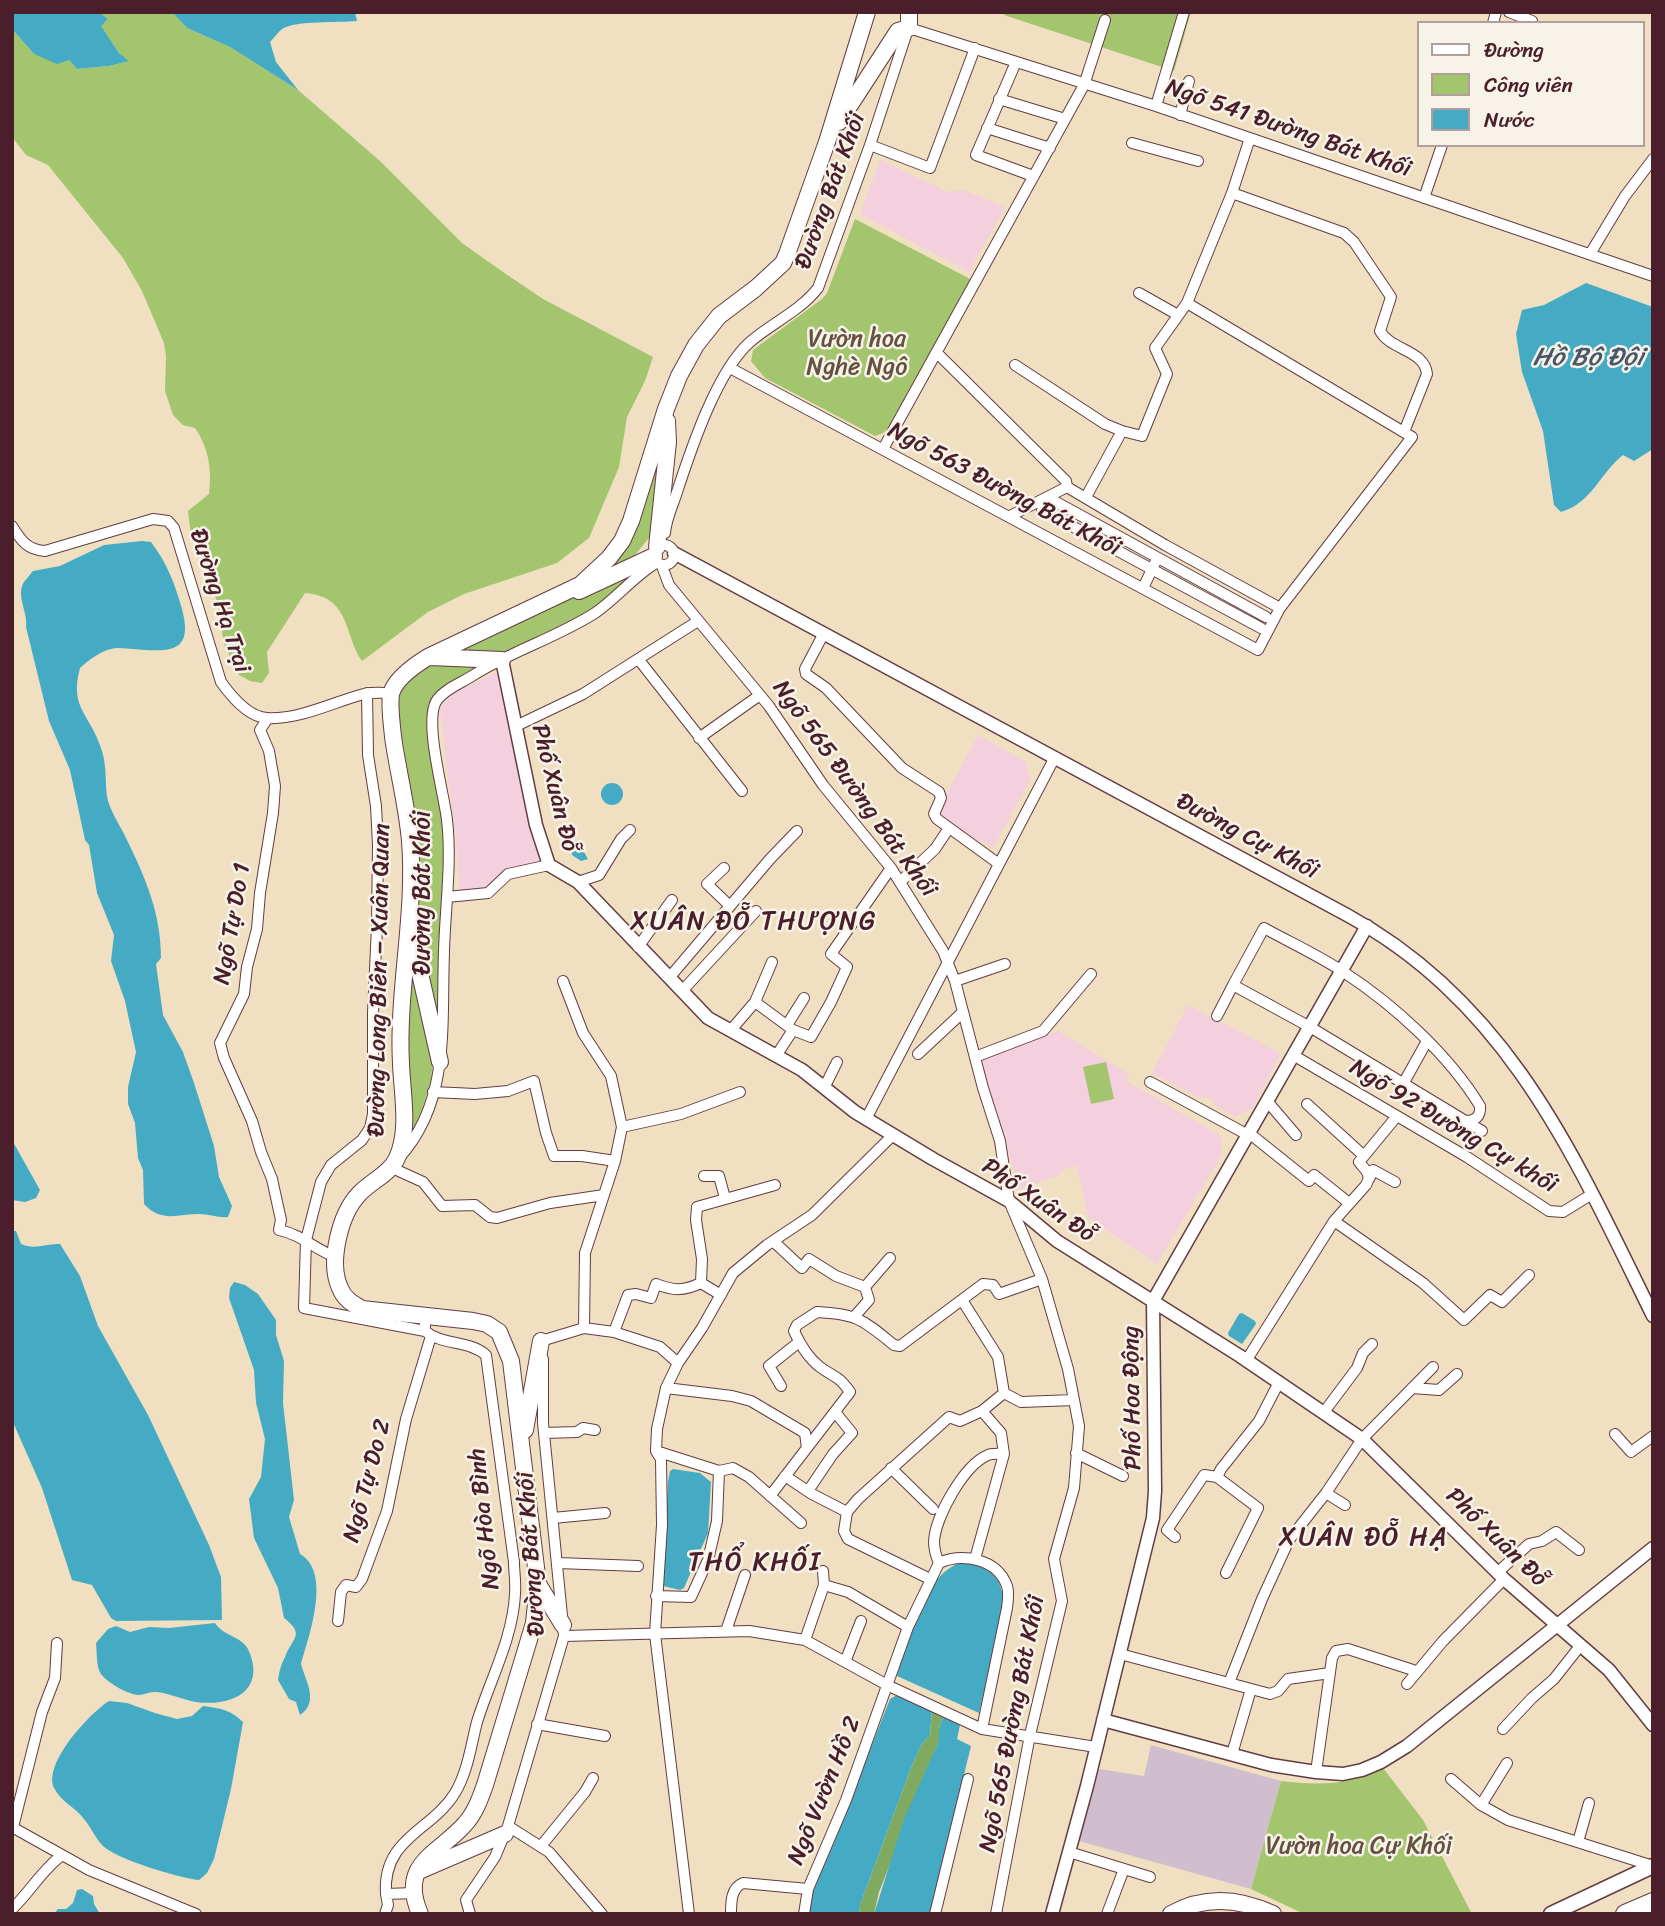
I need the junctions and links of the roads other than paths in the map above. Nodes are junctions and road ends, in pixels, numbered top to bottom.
1 (867, 12) edge
2 (1184, 12) edge
3 (1509, 12) edge
4 (911, 17) edge
5 (1105, 20) dead end
6 (1532, 21) edge
7 (975, 48) junction
8 (1016, 62) junction
9 (1189, 81) dead end
10 (1084, 85) junction
11 (999, 99) junction
12 (1156, 106) junction
13 (1180, 114) junction
14 (1065, 119) junction
15 (987, 128) junction
16 (1250, 138) junction
17 (827, 142) junction
18 (1132, 143) dead end
19 (870, 145) junction
20 (1442, 147) edge
21 (1049, 149) junction
22 (1653, 159) edge
23 (1198, 161) dead end
24 (1033, 176) junction
25 (1232, 192) junction
26 (1424, 198) junction
27 (1590, 254) junction
28 (1653, 262) edge
29 (1650, 275) edge
30 (1139, 293) dead end
31 (1187, 303) junction
32 (1178, 315) junction
33 (937, 353) junction
34 (1016, 365) dead end
35 (730, 368) junction
36 (667, 409) junction
37 (1122, 431) junction
38 (1404, 432) junction
39 (883, 449) junction
40 (1067, 487) junction
41 (1086, 497) junction
42 (1056, 502) dead end
43 (1042, 510) dead end
44 (1010, 516) junction
45 (12, 527) edge
46 (1160, 554) junction
47 (661, 555) junction
48 (1152, 569) junction
49 (1143, 588) junction
50 (546, 600) junction
51 (1280, 608) junction
52 (1266, 617) dead end
53 (698, 621) junction
54 (1261, 628) dead end
55 (824, 633) junction
56 (428, 657) junction
57 (502, 660) junction
58 (639, 660) junction
59 (367, 693) junction
60 (391, 693) junction
61 (760, 695) junction
62 (268, 718) junction
63 (516, 726) junction
64 (699, 738) junction
65 (1055, 757) junction
66 (742, 792) dead end
67 (949, 828) junction
68 (629, 830) dead end
69 (797, 831) dead end
70 (999, 864) junction
71 (549, 865) junction
72 (724, 868) dead end
73 (891, 868) junction
74 (900, 882) junction
75 (578, 883) junction
76 (446, 897) junction
77 (672, 900) dead end
78 (730, 906) junction
79 (756, 911) dead end
80 (408, 921) junction
81 (1367, 926) junction
82 (638, 947) junction
83 (772, 962) dead end
84 (947, 963) junction
85 (1005, 964) dead end
86 (1342, 971) junction
87 (1091, 974) dead end
88 (669, 978) junction
89 (563, 981) dead end
90 (955, 981) junction
91 (1233, 985) junction
92 (682, 991) junction
93 (804, 998) dead end
94 (755, 1002) junction
95 (963, 1012) junction
96 (1217, 1016) dead end
97 (1310, 1027) junction
98 (790, 1028) junction
99 (731, 1031) junction
100 (1427, 1041) junction
101 (918, 1054) dead end
102 (1293, 1055) junction
103 (776, 1056) junction
104 (975, 1057) junction
105 (440, 1062) junction
106 (837, 1062) dead end
107 (1150, 1082) dead end
108 (1403, 1084) junction
109 (824, 1087) junction
110 (433, 1092) junction
111 (740, 1092) dead end
112 (1267, 1101) junction
113 (1307, 1104) dead end
114 (1397, 1116) junction
115 (866, 1119) junction
116 (1465, 1121) junction
117 (622, 1127) junction
118 (1482, 1131) dead end
119 (1248, 1134) junction
120 (893, 1135) junction
121 (1296, 1135) dead end
122 (1364, 1156) junction
123 (615, 1161) junction
124 (390, 1167) junction
125 (704, 1176) dead end
126 (1368, 1182) junction
127 (1395, 1182) dead end
128 (775, 1185) dead end
129 (1592, 1194) junction
130 (604, 1195) junction
131 (725, 1198) junction
132 (1009, 1201) junction
133 (1349, 1203) junction
134 (1334, 1221) junction
135 (306, 1240) junction
136 (773, 1241) junction
137 (336, 1257) junction
138 (890, 1258) dead end
139 (1529, 1275) dead end
140 (1042, 1279) junction
141 (701, 1283) junction
142 (865, 1287) junction
143 (721, 1295) junction
144 (962, 1300) junction
145 (1153, 1301) junction
146 (1170, 1312) junction
147 (1653, 1316) edge
148 (854, 1317) junction
149 (1153, 1322) junction
150 (427, 1328) junction
151 (584, 1328) junction
152 (614, 1332) junction
153 (541, 1341) junction
154 (799, 1342) junction
155 (1371, 1344) dead end
156 (1246, 1361) junction
157 (678, 1363) junction
158 (1433, 1367) dead end
159 (1457, 1374) dead end
160 (1278, 1384) junction
161 (780, 1386) dead end
162 (666, 1388) junction
163 (1412, 1388) junction
164 (1004, 1393) junction
165 (1074, 1400) junction
166 (982, 1411) junction
167 (835, 1412) junction
168 (1324, 1412) junction
169 (595, 1430) dead end
170 (544, 1433) junction
171 (1615, 1434) dead end
172 (1653, 1436) edge
173 (1362, 1439) junction
174 (807, 1448) junction
175 (522, 1450) junction
176 (656, 1451) junction
177 (1076, 1453) junction
178 (1004, 1454) junction
179 (891, 1468) junction
180 (719, 1471) junction
181 (785, 1476) junction
182 (1123, 1476) dead end
183 (1217, 1477) junction
184 (808, 1492) junction
185 (1326, 1493) junction
186 (770, 1496) junction
187 (1345, 1505) dead end
188 (933, 1509) dead end
189 (847, 1512) junction
190 (605, 1513) dead end
191 (553, 1518) junction
192 (801, 1523) dead end
193 (1175, 1537) dead end
194 (1653, 1548) edge
195 (1579, 1550) dead end
196 (975, 1559) junction
197 (558, 1563) junction
198 (939, 1563) junction
199 (638, 1566) dead end
200 (824, 1571) dead end
201 (1226, 1573) dead end
202 (745, 1575) dead end
203 (1501, 1575) junction
204 (930, 1579) junction
205 (538, 1584) junction
206 (824, 1585) junction
207 (656, 1597) junction
208 (338, 1621) dead end
209 (862, 1621) dead end
210 (1557, 1625) junction
211 (908, 1627) junction
212 (564, 1630) junction
213 (726, 1631) junction
214 (655, 1634) junction
215 (805, 1640) junction
216 (57, 1643) dead end
217 (1580, 1646) junction
218 (1120, 1654) junction
219 (845, 1662) junction
220 (1413, 1670) dead end
221 (1330, 1673) junction
222 (1229, 1683) junction
223 (1407, 1684) dead end
224 (889, 1686) junction
225 (1251, 1689) junction
226 (1103, 1720) junction
227 (537, 1724) junction
228 (1653, 1725) edge
229 (982, 1729) junction
230 (1503, 1729) dead end
231 (1030, 1735) junction
232 (605, 1736) dead end
233 (1096, 1747) junction
234 (1232, 1754) junction
235 (1507, 1763) dead end
236 (1316, 1772) junction
237 (593, 1778) dead end
238 (968, 1779) dead end
239 (1451, 1779) dead end
240 (1589, 1803) dead end
241 (1481, 1805) junction
242 (13, 1827) edge
243 (506, 1830) junction
244 (1578, 1842) junction
245 (541, 1846) junction
246 (1069, 1852) junction
247 (61, 1856) junction
248 (1653, 1866) edge
249 (1124, 1869) junction
250 (419, 1871) junction
251 (1150, 1877) dead end
252 (808, 1889) junction
253 (414, 1893) junction
254 (386, 1894) junction
255 (1653, 1902) edge
256 (12, 1909) edge
257 (196, 1914) edge
258 (385, 1914) edge
259 (420, 1914) edge
260 (470, 1914) edge
261 (602, 1914) edge
262 (689, 1914) edge
263 (731, 1914) edge
264 (804, 1914) edge
265 (935, 1914) edge
266 (996, 1914) edge
267 (1052, 1914) edge
268 (1107, 1914) edge
269 (1171, 1914) edge
270 (1273, 1914) edge
271 (1551, 1914) edge
272 (1625, 1914) edge

1 - 17 main road
2 - 12 street
3 - 6 street
4 - 7 street, Ngõ 541 Đường Bát Khối
4 - 17 main road
4 - 19 street, Đường Bát Khối
5 - 10 street
7 - 8 street, Ngõ 541 Đường Bát Khối
7 - 19 street
8 - 10 street, Ngõ 541 Đường Bát Khối
8 - 11 street
9 - 13 street
10 - 12 street, Ngõ 541 Đường Bát Khối
10 - 14 street
11 - 14 street
11 - 15 street
12 - 13 street, Ngõ 541 Đường Bát Khối
13 - 16 street, Ngõ 541 Đường Bát Khối
14 - 21 street
15 - 21 street
15 - 24 street
16 - 25 street
16 - 26 street, Ngõ 541 Đường Bát Khối
17 - 36 main road
18 - 23 street
19 - 35 street, Đường Bát Khối
20 - 26 street
21 - 24 street
22 - 27 street
24 - 33 street
25 - 31 street
25 - 38 street
26 - 27 street, Ngõ 541 Đường Bát Khối
27 - 29 street, Ngõ 541 Đường Bát Khối
28 - 29 street
30 - 32 street
31 - 32 street
31 - 38 street
32 - 37 street
33 - 39 street
33 - 40 street
34 - 37 street
35 - 39 street, Ngõ 563 Đường Bát Khối
35 - 47 street, Đường Bát Khối
36 - 47 main road
36 - 50 main road
37 - 41 street
38 - 51 street
39 - 44 street, Ngõ 563 Đường Bát Khối
40 - 41 street
40 - 44 street
41 - 51 street
42 - 46 street
43 - 48 street
44 - 49 street, Ngõ 563 Đường Bát Khối
45 - 62 street, Đường Hạ Trại
46 - 48 street
46 - 52 street
47 - 50 main road
47 - 53 street, Ngõ 565 Đường Bát Khối
47 - 55 street, Đường Cự Khối
47 - 57 street, Đường Bát Khối
48 - 49 street
48 - 54 street
49 - 51 street, Ngõ 563 Đường Bát Khối
50 - 56 main road
53 - 58 street
53 - 61 street, Ngõ 565 Đường Bát Khối
55 - 65 street, Đường Cự Khối
55 - 67 street
56 - 57 main road
56 - 60 main road
57 - 63 street, Phố Xuân Đỗ
57 - 76 street, Đường Bát Khối
58 - 63 street
58 - 64 street
59 - 60 street
59 - 62 street
59 - 135 street
60 - 80 main road, Đường Long Biên – Xuân Quan
61 - 64 street
61 - 73 street, Ngõ 565 Đường Bát Khối
62 - 135 street, Ngõ Tự Do 1
63 - 71 street, Phố Xuân Đỗ
64 - 66 street
65 - 70 street
65 - 81 street, Đường Cự Khối
67 - 70 street
67 - 74 street
68 - 75 street
69 - 78 street
70 - 84 street
71 - 75 street, Phố Xuân Đỗ
71 - 76 street
72 - 78 street
73 - 74 street, Ngõ 565 Đường Bát Khối
73 - 98 street
74 - 84 street, Ngõ 565 Đường Bát Khối
75 - 82 street, Phố Xuân Đỗ
76 - 105 street, Đường Bát Khối
77 - 82 street
78 - 88 street
79 - 92 street
80 - 105 main road
80 - 124 main road, Đường Long Biên – Xuân Quan
81 - 86 street, Phố Hoa Động
81 - 129 street, Đường Cự Khối
82 - 88 street, Phố Xuân Đỗ
83 - 94 street
84 - 90 street, Ngõ 565 Đường Bát Khối
84 - 115 street
85 - 90 street
86 - 91 street
86 - 97 street, Phố Hoa Động
86 - 100 street
87 - 104 street
88 - 92 street, Phố Xuân Đỗ
89 - 117 street
90 - 95 street, Ngõ 565 Đường Bát Khối
91 - 96 street
91 - 97 street
92 - 99 street, Phố Xuân Đỗ
93 - 98 street
94 - 98 street
94 - 99 street
95 - 101 street
95 - 104 street, Ngõ 565 Đường Bát Khối
97 - 102 street, Phố Hoa Động
97 - 108 street
98 - 103 street
99 - 103 street, Phố Xuân Đỗ
100 - 108 street
100 - 116 street
102 - 112 street, Phố Hoa Động
102 - 114 street, Ngõ 92 Đường Cự khối
103 - 109 street, Phố Xuân Đỗ
104 - 132 street, Ngõ 565 Đường Bát Khối
105 - 110 street, Đường Bát Khối
106 - 109 street
107 - 119 street
108 - 116 street
109 - 115 street, Phố Xuân Đỗ
110 - 123 street
110 - 124 street, Đường Bát Khối
111 - 117 street
112 - 119 street, Phố Hoa Động
112 - 121 street
113 - 122 street
114 - 122 street
114 - 129 street, Ngõ 92 Đường Cự khối
115 - 120 street, Phố Xuân Đỗ
116 - 118 street
117 - 123 street
119 - 133 street
119 - 145 street, Phố Hoa Động
120 - 132 street, Phố Xuân Đỗ
120 - 136 street
122 - 126 street
123 - 130 street
124 - 130 street
124 - 137 main road, Đường Long Biên – Xuân Quan
125 - 131 street
126 - 127 street
126 - 133 street
128 - 131 street
129 - 147 street, Đường Cự Khối
130 - 151 street
131 - 141 street
132 - 140 street, Ngõ 565 Đường Bát Khối
132 - 145 street, Phố Xuân Đỗ
133 - 134 street
134 - 139 street
134 - 156 street
135 - 137 street, Ngõ Tự Do 1
135 - 150 street
136 - 142 street
136 - 143 street
137 - 150 main road, Đường Long Biên – Xuân Quan
138 - 142 street
140 - 144 street
140 - 165 street, Ngõ 565 Đường Bát Khối
141 - 143 street
141 - 152 street
142 - 148 street
143 - 157 street
144 - 148 street
144 - 164 street
145 - 146 street, Phố Xuân Đỗ
145 - 149 street, Phố Hoa Động
146 - 149 street
146 - 156 street, Phố Xuân Đỗ
148 - 154 street
149 - 218 street, Phố Hoa Động
150 - 175 main road, Đường Long Biên – Xuân Quan
150 - 208 street, Ngõ Tự Do 2
150 - 254 street, Ngõ Hòa Bình
151 - 152 street
151 - 153 street
152 - 157 street
153 - 170 street, Đường Bát Khối
153 - 175 main road
154 - 161 street
154 - 167 street
155 - 168 street
156 - 160 street, Phố Xuân Đỗ
157 - 162 street
158 - 163 street
159 - 163 street
160 - 168 street, Phố Xuân Đỗ
160 - 183 street
162 - 174 street
162 - 176 street
163 - 173 street
164 - 165 street
164 - 166 street
165 - 177 street, Ngõ 565 Đường Bát Khối
166 - 178 street
166 - 179 street
167 - 174 street
167 - 184 street
168 - 173 street, Phố Xuân Đỗ
169 - 170 street
170 - 191 street, Đường Bát Khối
171 - 172 street
173 - 185 street
173 - 203 street, Phố Xuân Đỗ
174 - 181 street
175 - 205 main road, Đường Long Biên – Xuân Quan
176 - 180 street
176 - 207 street
177 - 182 street
177 - 231 street, Ngõ 565 Đường Bát Khối
178 - 196 street
178 - 198 street
179 - 188 street
179 - 189 street
180 - 186 street
180 - 207 street
181 - 184 street
181 - 186 street
183 - 193 street
183 - 201 street
184 - 189 street
185 - 187 street
185 - 222 street
186 - 192 street
189 - 204 street
190 - 191 street
191 - 197 street, Đường Bát Khối
194 - 210 street
195 - 203 street
196 - 198 street
196 - 229 street
197 - 199 street
197 - 212 street, Đường Bát Khối
198 - 204 street, Ngõ Vườn Hồ 2
200 - 206 street
202 - 213 street
203 - 210 street, Phố Xuân Đỗ
203 - 223 street
204 - 211 street, Ngõ Vườn Hồ 2
205 - 212 main road
205 - 250 main road, Đường Long Biên – Xuân Quan
206 - 211 street
206 - 215 street
207 - 214 street
209 - 219 street
210 - 217 street, Phố Xuân Đỗ
210 - 236 street
211 - 224 street, Ngõ Vườn Hồ 2
212 - 214 street
212 - 227 street, Đường Bát Khối
213 - 214 street
213 - 215 street
214 - 262 street
215 - 219 street
216 - 242 street
217 - 228 street, Phố Xuân Đỗ
217 - 230 street
218 - 222 street
218 - 226 street, Phố Hoa Động
219 - 224 street
220 - 221 street
221 - 225 street
221 - 236 street
222 - 225 street
224 - 229 street
224 - 252 street, Ngõ Vườn Hồ 2
225 - 234 street
226 - 233 street, Phố Hoa Động
226 - 234 street
227 - 232 street
227 - 243 street, Đường Bát Khối
229 - 231 street
231 - 233 street
231 - 266 street, Ngõ 565 Đường Bát Khối
233 - 246 street, Phố Hoa Động
234 - 236 street
235 - 241 street
237 - 245 street
238 - 265 street
239 - 241 street
240 - 244 street
241 - 244 street
242 - 247 street
243 - 245 street
243 - 250 main road
243 - 260 street, Đường Bát Khối
244 - 248 street
245 - 261 street
246 - 249 street
246 - 267 street, Phố Hoa Động
247 - 256 street
247 - 257 street
248 - 271 main road
249 - 251 street
249 - 268 street
250 - 253 main road, Đường Long Biên – Xuân Quan
252 - 263 street
252 - 264 street, Ngõ Vườn Hồ 2
253 - 254 street
253 - 259 main road, Đường Long Biên – Xuân Quan
254 - 258 street
255 - 272 highway
269 - 270 main road

